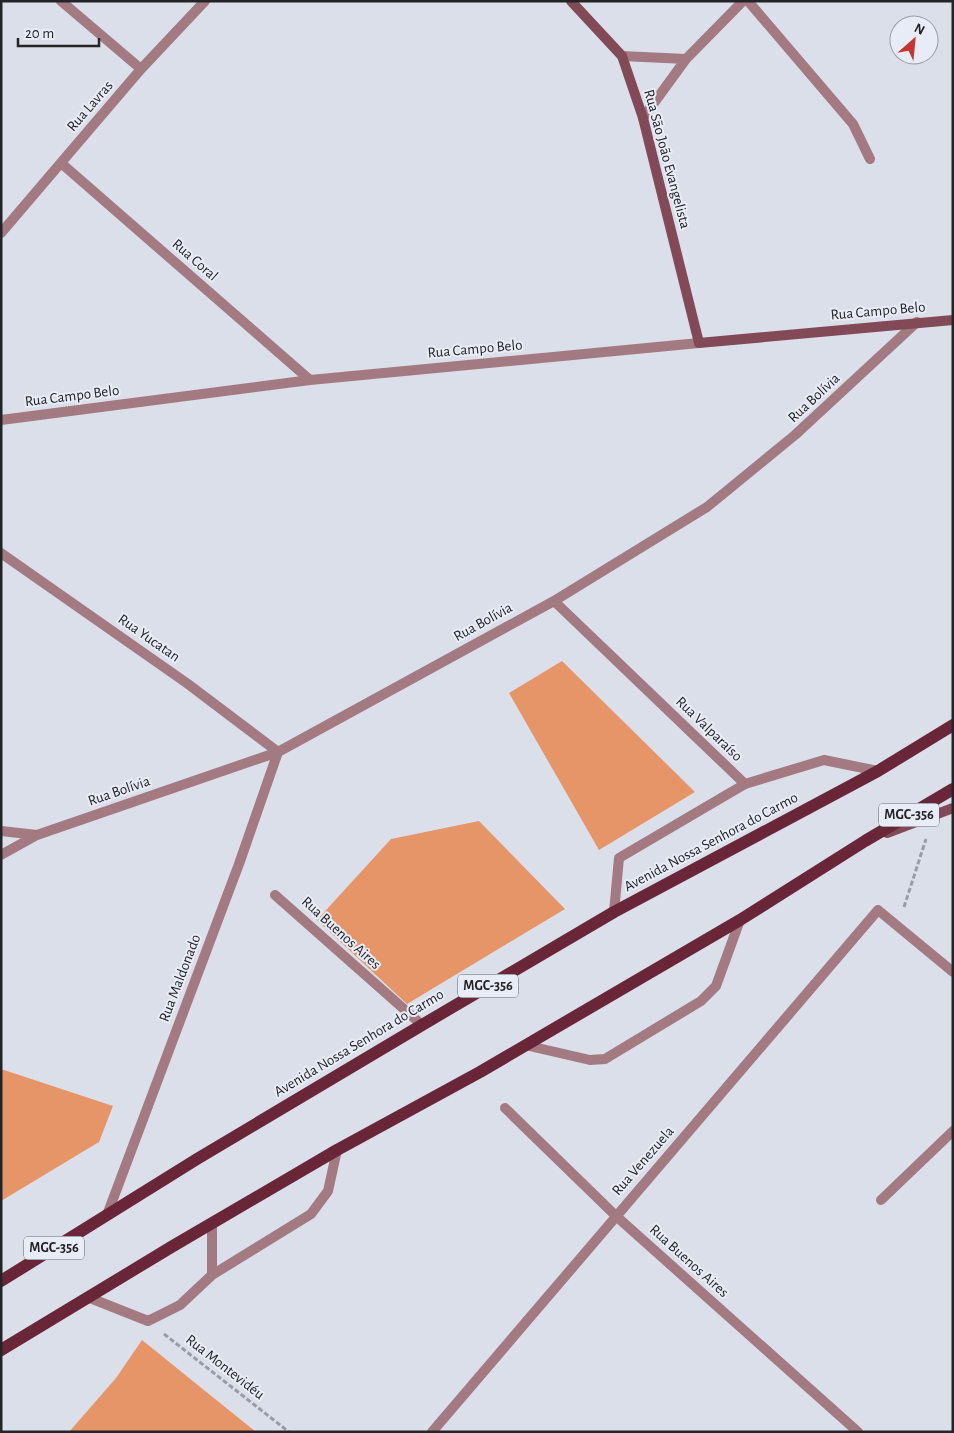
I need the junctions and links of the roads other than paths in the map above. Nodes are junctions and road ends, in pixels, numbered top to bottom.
1 (61, 1) edge
2 (205, 1) edge
3 (570, 1) edge
4 (743, 1) edge
5 (748, 1) edge
6 (622, 56) junction
7 (686, 59) junction
8 (141, 69) junction
9 (643, 118) junction
10 (870, 159) dead end
11 (61, 162) junction
12 (1, 234) edge
13 (953, 320) edge
14 (917, 322) junction
15 (699, 343) junction
16 (310, 380) junction
17 (1, 420) edge
18 (1, 553) edge
19 (554, 600) junction
20 (952, 725) edge
21 (278, 752) junction
22 (878, 771) junction
23 (745, 784) junction
24 (953, 789) edge
25 (953, 808) edge
26 (1, 831) edge
27 (37, 835) junction
28 (865, 841) junction
29 (1, 855) edge
30 (276, 895) dead end
31 (614, 912) junction
32 (740, 920) junction
33 (953, 972) edge
34 (422, 1025) junction
35 (525, 1045) junction
36 (505, 1108) dead end
37 (953, 1131) edge
38 (337, 1150) junction
39 (881, 1200) dead end
40 (107, 1214) junction
41 (616, 1216) junction
42 (212, 1223) junction
43 (212, 1275) junction
44 (1, 1281) edge
45 (90, 1298) junction
46 (1, 1350) edge
47 (432, 1432) edge
48 (858, 1432) edge

1 - 8 street
2 - 8 street, Rua Lavras
3 - 6 street, Rua São João Evangelista
4 - 7 street
5 - 10 street
6 - 7 street
6 - 9 street, Rua São João Evangelista
7 - 9 street
8 - 11 street, Rua Lavras
9 - 15 street, Rua São João Evangelista
11 - 12 street, Rua Lavras
11 - 16 street, Rua Coral
13 - 14 street, Rua Campo Belo
14 - 15 street, Rua Campo Belo
14 - 19 street, Rua Bolívia
15 - 16 street, Rua Campo Belo
16 - 17 street, Rua Campo Belo
18 - 21 street, Rua Yucatan
19 - 21 street, Rua Bolívia
19 - 23 street, Rua Valparaíso
20 - 22 main road, Avenida Nossa Senhora do Carmo / MGC-356
21 - 27 street, Rua Bolívia
21 - 40 street, Rua Maldonado
22 - 23 street, Rua Valparaíso
22 - 31 main road, Avenida Nossa Senhora do Carmo / MGC-356
23 - 31 street
24 - 28 main road, MGC-356
25 - 28 street, MGC-356
26 - 27 street, Rua Bolívia
27 - 29 street
28 - 32 main road, MGC-356
30 - 34 street, Rua Buenos Aires
31 - 34 main road, Avenida Nossa Senhora do Carmo / MGC-356
32 - 35 main road, MGC-356
32 - 35 street
33 - 41 street, Rua Venezuela
34 - 40 main road, Avenida Nossa Senhora do Carmo / MGC-356
35 - 38 main road, MGC-356
36 - 41 street, Rua Buenos Aires
37 - 39 street
38 - 42 main road, MGC-356
38 - 43 street
40 - 44 main road, Avenida Nossa Senhora do Carmo / MGC-356
41 - 47 street, Rua Venezuela
41 - 48 street, Rua Buenos Aires
42 - 43 street
42 - 45 main road, MGC-356
43 - 45 street
45 - 46 main road, MGC-356

